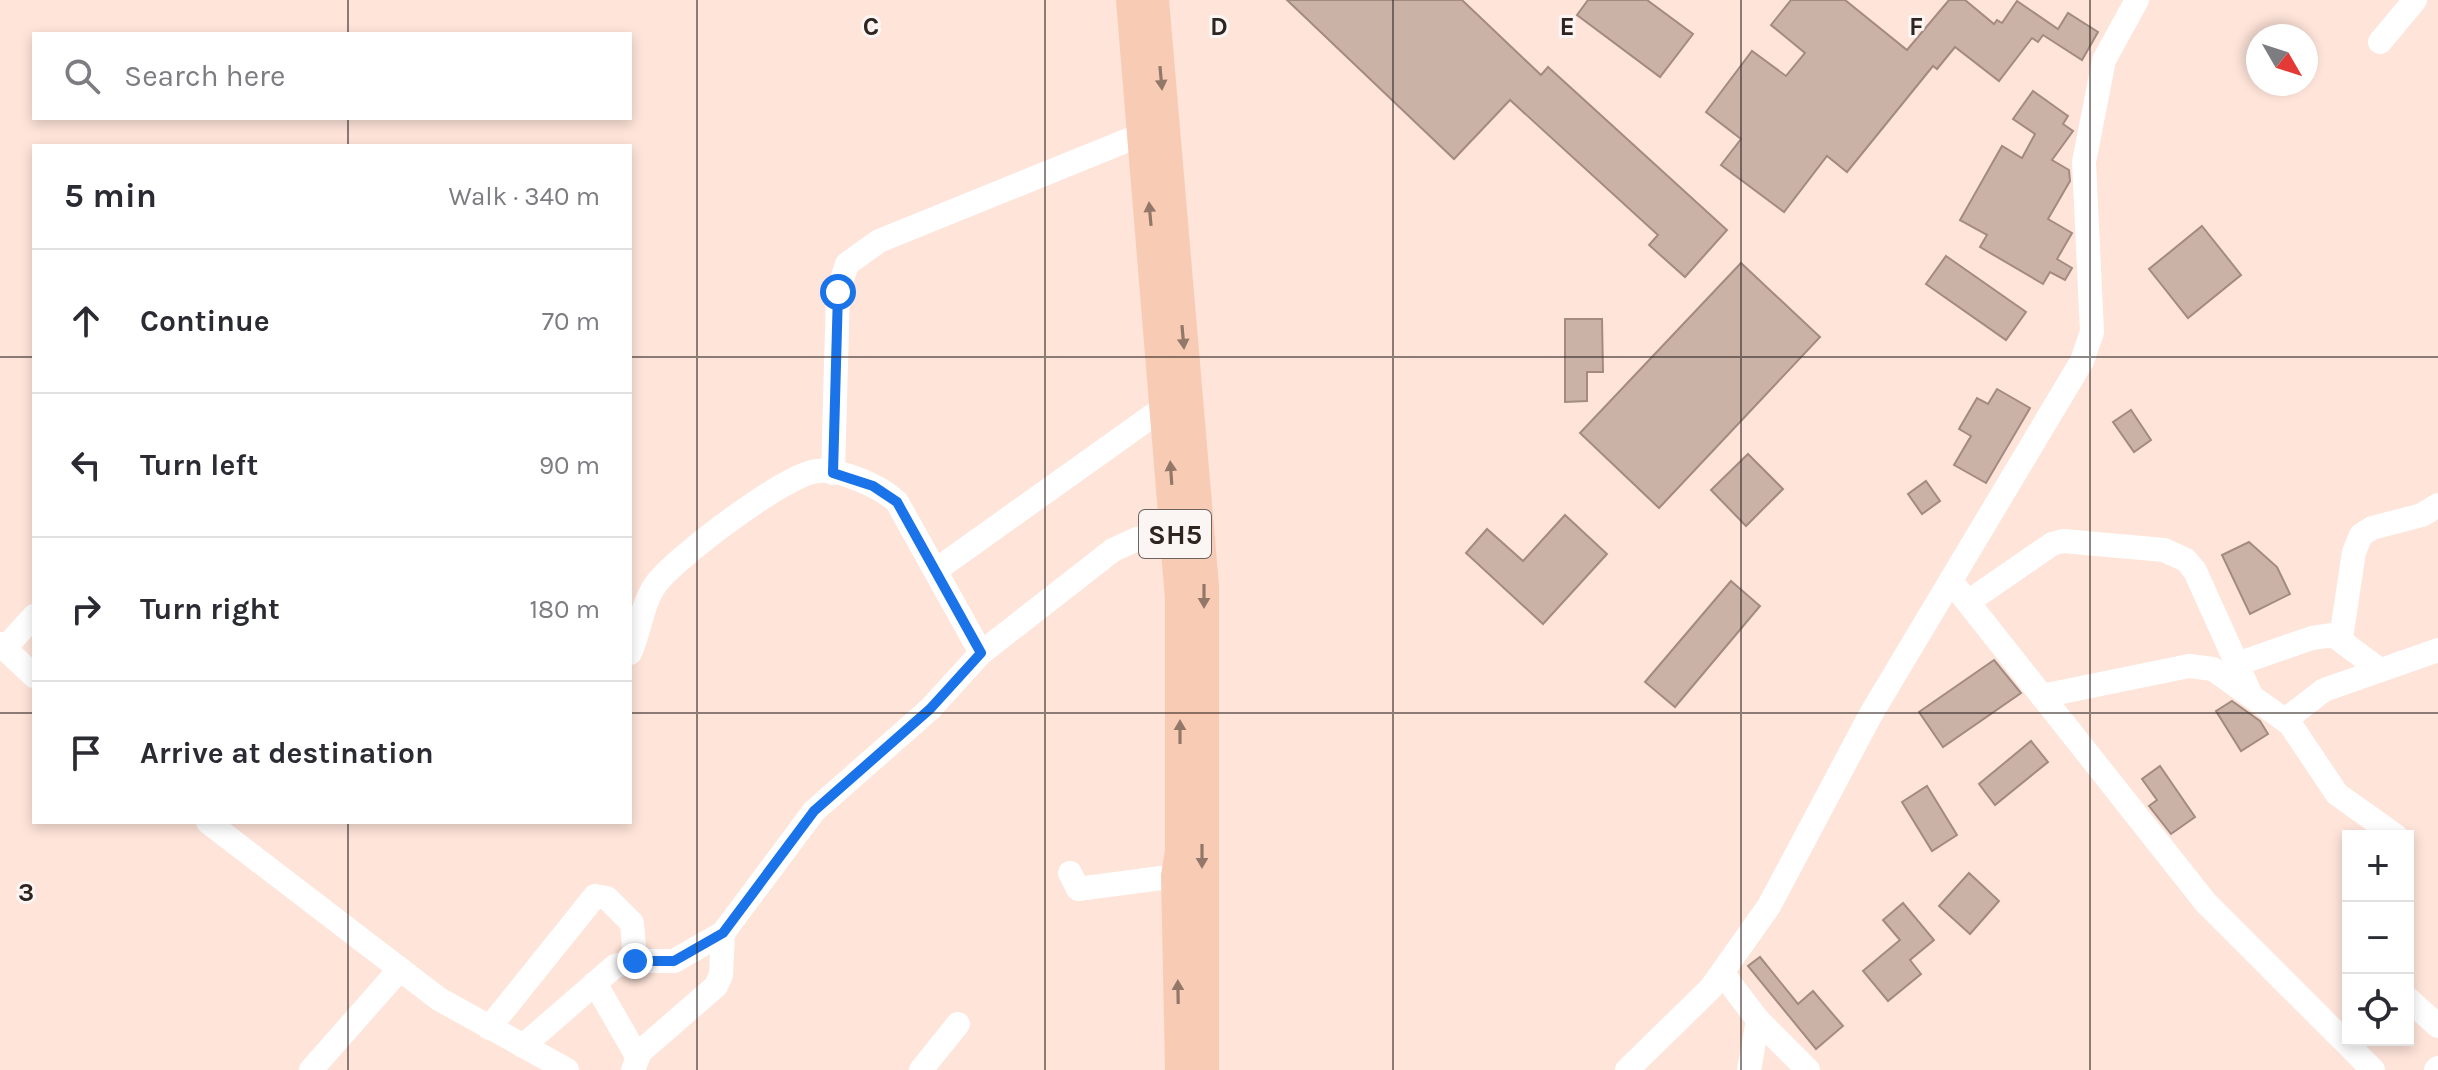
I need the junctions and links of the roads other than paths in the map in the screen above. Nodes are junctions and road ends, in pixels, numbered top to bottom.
1 (2137, 0) edge
2 (2415, 0) edge
3 (1143, 9) edge
4 (2380, 42) dead end
5 (1143, 134) junction
6 (1166, 406) junction
7 (833, 473) junction
8 (2438, 505) edge
9 (1175, 534) junction
10 (936, 570) junction
11 (1951, 581) junction
12 (1968, 602) junction
13 (32, 618) edge
14 (2341, 638) junction
15 (2, 646) edge
16 (632, 647) edge
17 (2438, 650) edge
18 (981, 653) junction
19 (2237, 664) junction
20 (2380, 670) junction
21 (32, 674) edge
22 (2251, 695) junction
23 (2042, 696) junction
24 (2285, 720) junction
25 (215, 824) edge
26 (2388, 830) edge
27 (1070, 873) dead end
28 (1176, 876) junction
29 (723, 933) junction
30 (635, 961) junction
31 (400, 969) junction
32 (1723, 974) junction
33 (595, 983) junction
34 (2414, 1004) edge
35 (1758, 1020) junction
36 (958, 1024) dead end
37 (2438, 1026) edge
38 (489, 1028) junction
39 (523, 1046) junction
40 (635, 1063) edge
41 (311, 1070) edge
42 (567, 1070) edge
43 (921, 1070) edge
44 (1180, 1070) edge
45 (1204, 1070) edge
46 (1627, 1070) edge
47 (1749, 1070) edge
48 (1808, 1070) edge
49 (2373, 1070) edge

1 - 11 street
2 - 4 street
3 - 5 main road, SH5
3 -> 45 main road, SH5
6 -> 5 main road, SH5
5 - 7 street
9 -> 6 main road, SH5
6 - 10 street
7 - 10 street
7 - 16 street
8 - 14 street
9 - 18 street
28 -> 9 main road, SH5
10 - 18 street
11 - 12 street
11 - 32 street
12 - 19 street
12 - 23 street
13 - 15 street
14 - 19 street
14 - 20 street
15 - 21 street
17 - 20 street
18 - 29 street
19 - 22 street
20 - 24 street
22 - 23 street
22 - 24 street
23 - 49 street
24 - 26 street
25 - 31 street
27 - 28 street
44 -> 28 main road, SH5
29 - 30 street
29 - 40 street
30 - 33 street
30 - 38 street
31 - 38 street
31 - 41 street
32 - 35 street
32 - 46 street
33 - 39 street
33 - 40 street
34 - 37 street
35 - 47 street
35 - 48 street
36 - 43 street
38 - 39 street
39 - 42 street

